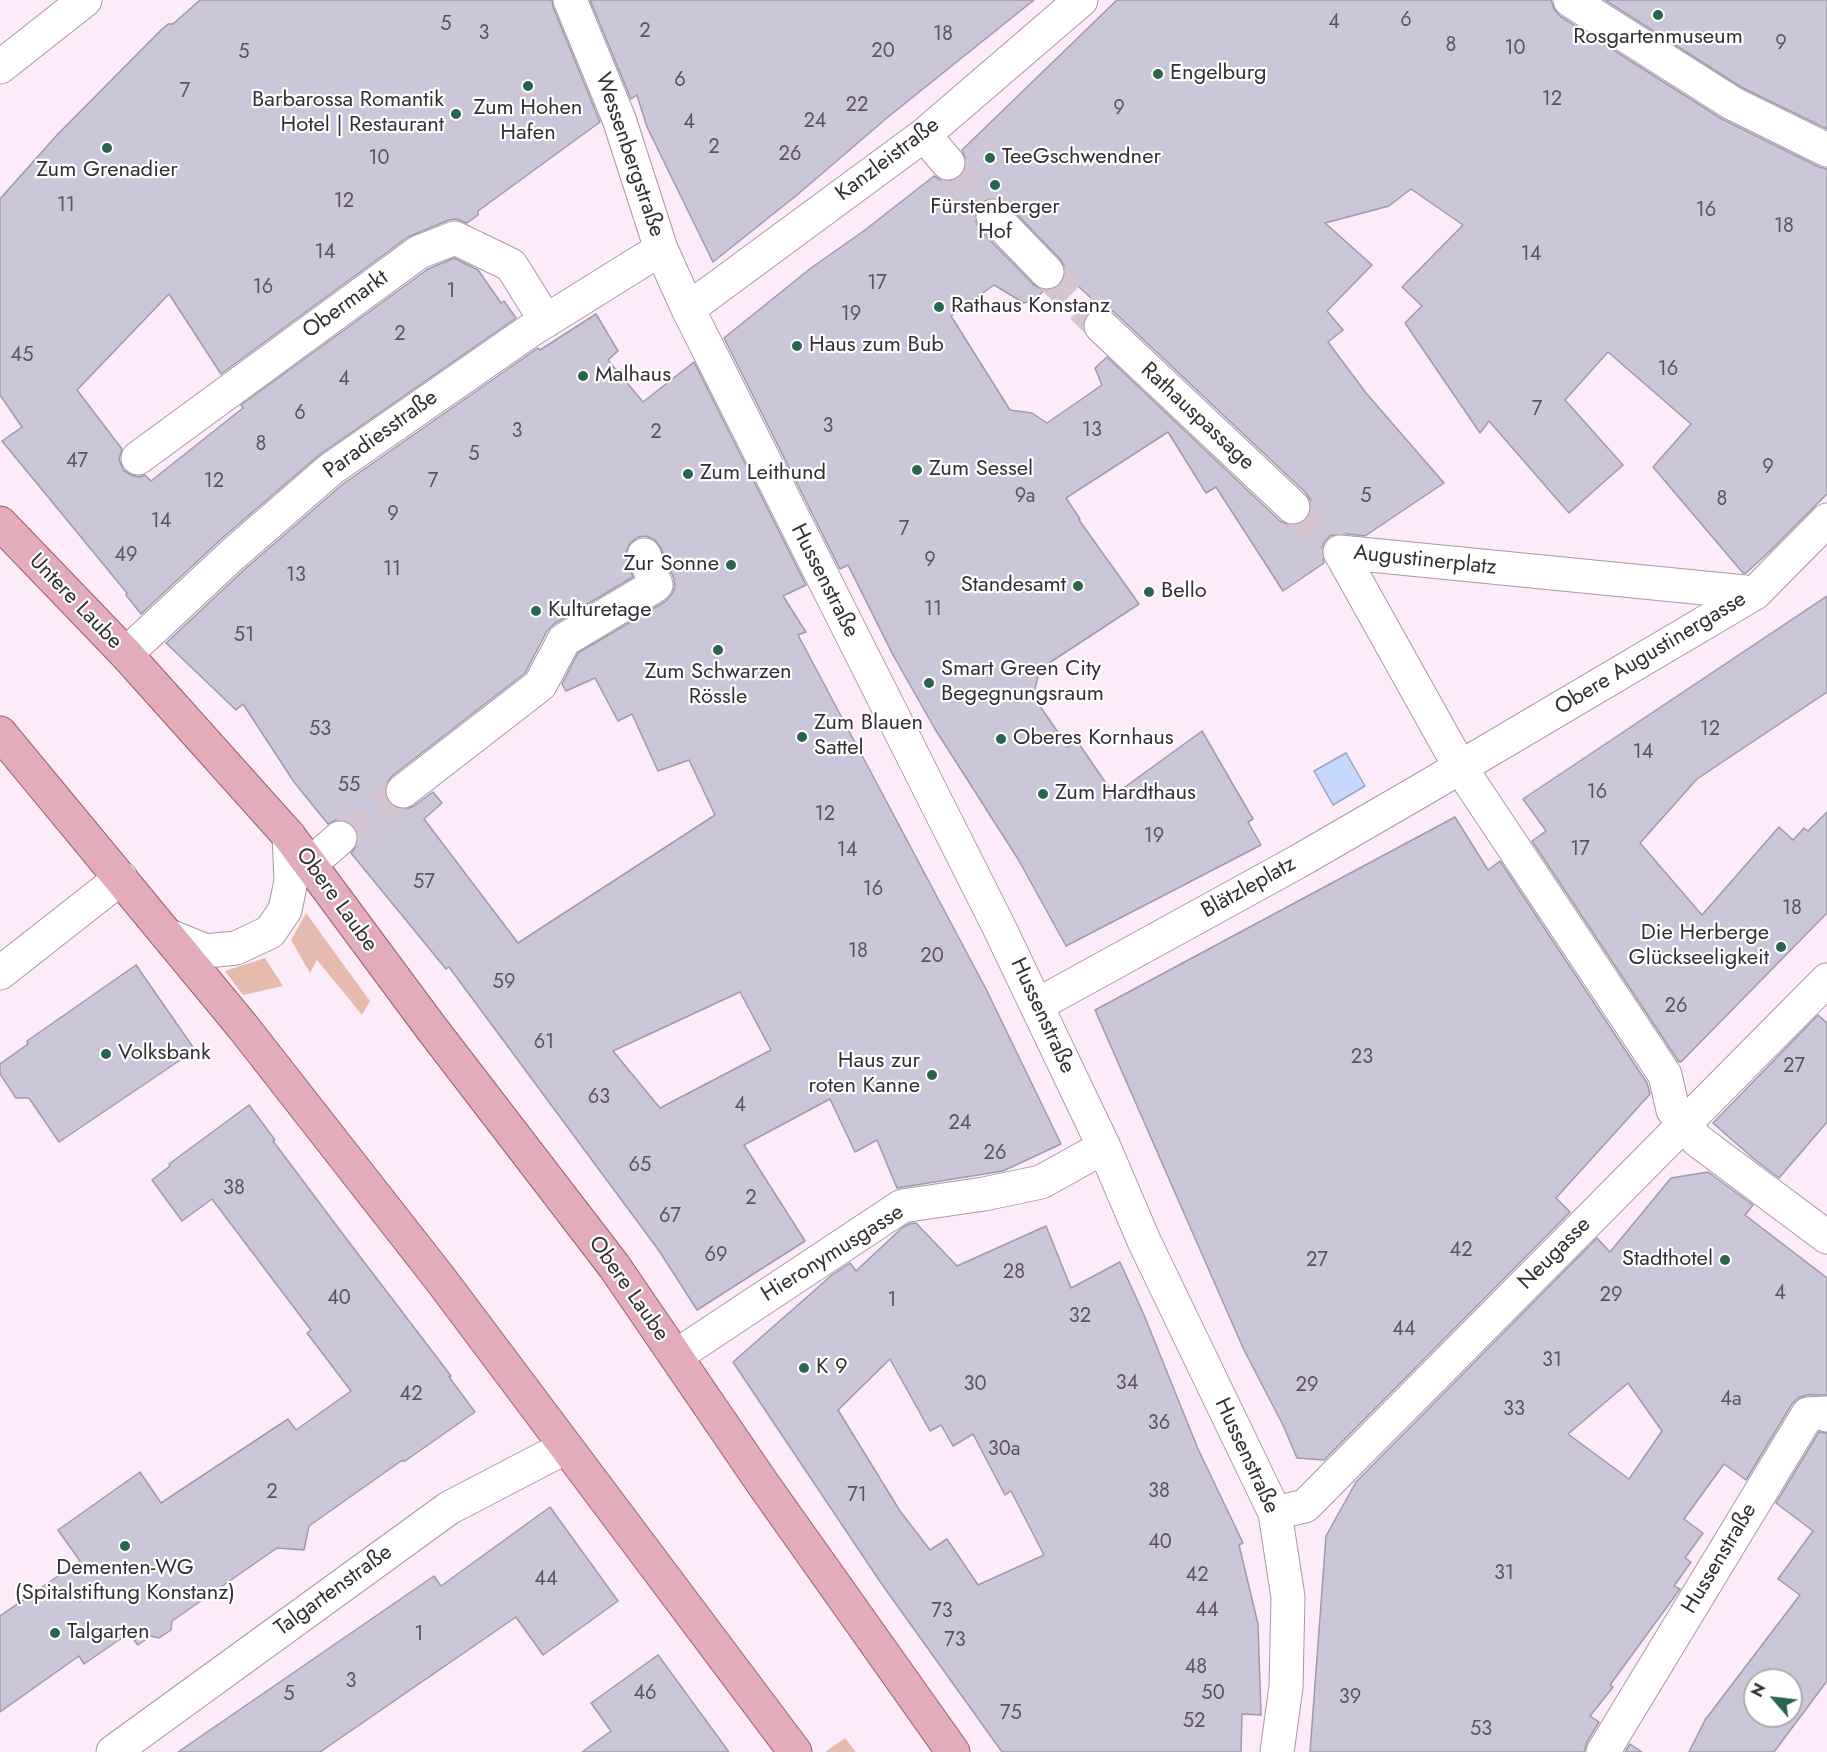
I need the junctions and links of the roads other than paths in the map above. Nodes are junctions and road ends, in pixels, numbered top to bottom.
1 (85, 0) edge
2 (570, 0) edge
3 (1081, 0) edge
4 (1570, 0) edge
5 (0, 67) edge
6 (924, 135) junction
7 (1827, 150) edge
8 (948, 163) tunnel mouth
9 (993, 216) tunnel mouth
10 (661, 249) junction
11 (1047, 272) tunnel mouth
12 (688, 309) junction
13 (546, 321) junction
14 (1101, 326) tunnel mouth
15 (138, 458) dead end
16 (1293, 507) tunnel mouth
17 (1827, 520) edge
18 (0, 524) edge
19 (644, 555) dead end
20 (1755, 593) junction
21 (126, 654) junction
22 (0, 733) edge
23 (1460, 767) junction
24 (403, 791) tunnel mouth
25 (289, 836) junction
26 (340, 838) tunnel mouth
27 (309, 865) junction
28 (121, 878) junction
29 (167, 934) junction
30 (0, 973) edge
31 (1827, 980) edge
32 (1037, 1005) junction
33 (1684, 1125) junction
34 (1104, 1147) junction
35 (1827, 1237) edge
36 (676, 1356) junction
37 (1827, 1415) edge
38 (566, 1446) junction
39 (1275, 1513) junction
40 (113, 1752) edge
41 (795, 1752) edge
42 (953, 1752) edge
43 (1277, 1752) edge
44 (1603, 1752) edge

1 - 5 street
2 - 10 street, Wessenbergstraße
3 - 6 street, Kanzleistraße
4 - 7 street
6 - 8 street
6 - 12 street, Kanzleistraße
9 - 11 street
10 - 12 street, Wessenbergstraße
10 - 13 street, Paradiesstraße
12 - 32 street, Hussenstraße
13 - 15 street, Obermarkt
13 - 21 street, Paradiesstraße
14 - 16 street, Rathauspassage
17 - 20 street, Obere Augustinergasse
18 - 21 main road, Untere Laube
19 - 24 street
20 - 23 street, Obere Augustinergasse
20 - 23 street, Augustinerplatz
21 - 25 main road, Obere Laube
22 - 28 main road, Obere Laube
23 - 32 street, Blätzleplatz
23 - 33 street
25 - 27 main road, Obere Laube
25 - 29 street, Obere Laube
26 - 27 street
27 - 36 main road, Obere Laube
28 - 29 main road, Obere Laube
28 - 30 street
29 - 38 main road, Obere Laube
31 - 33 street, Neugasse
32 - 34 street, Hussenstraße
33 - 35 street
33 - 39 street, Neugasse
34 - 36 street, Hieronymusgasse
34 - 39 street, Hussenstraße
36 - 42 main road, Obere Laube
37 - 44 street, Hussenstraße
38 - 40 street, Talgartenstraße
38 - 41 main road, Obere Laube
39 - 43 street, Hussenstraße

